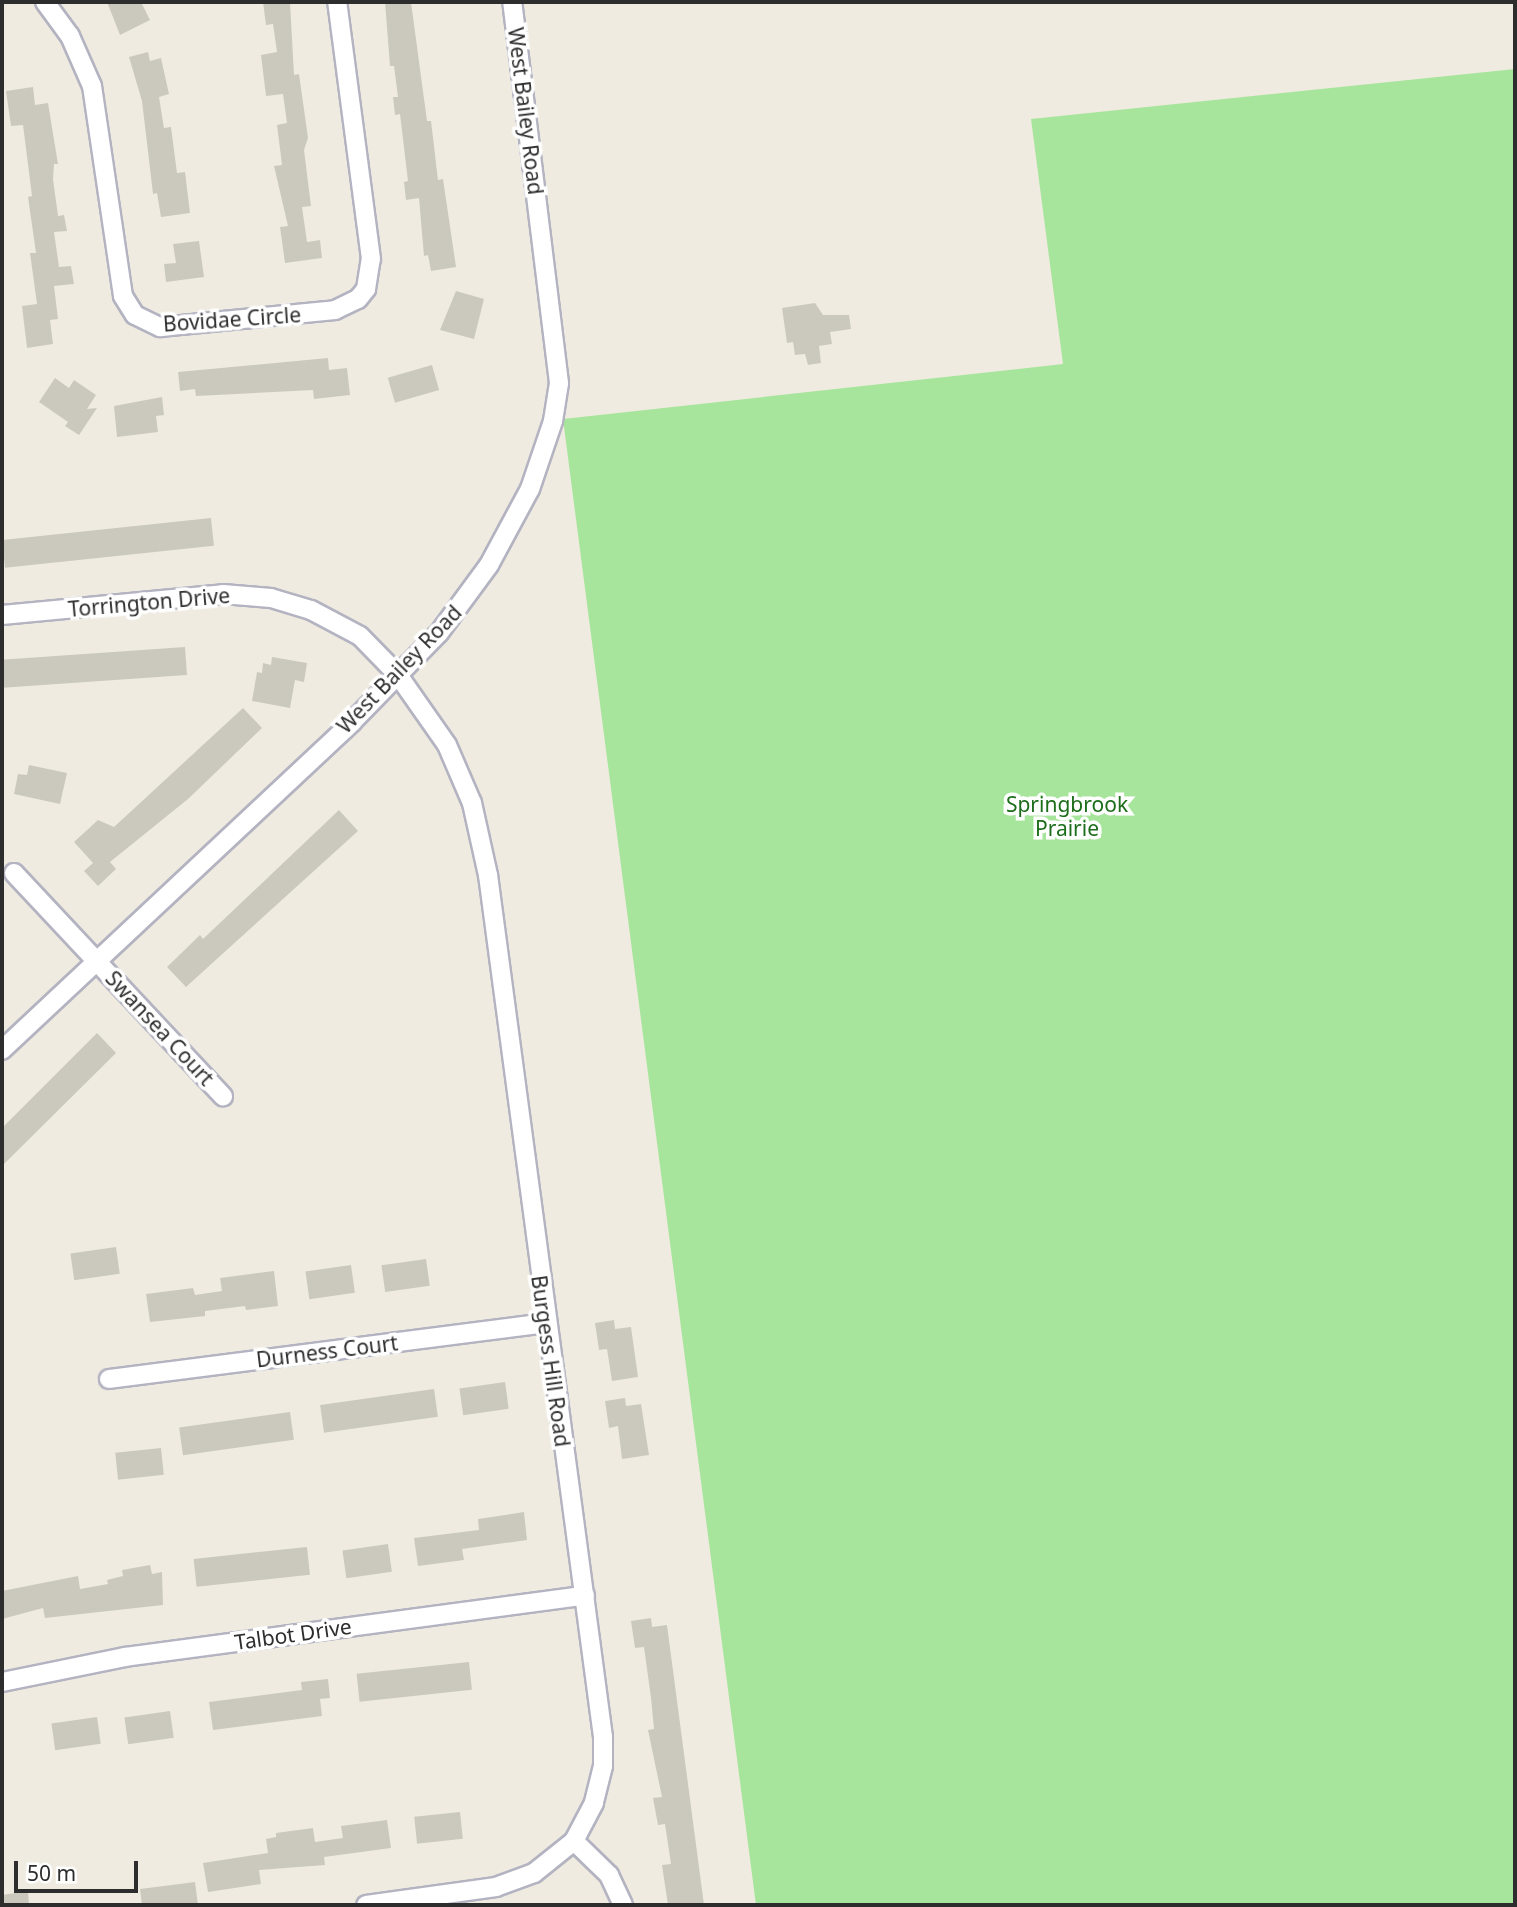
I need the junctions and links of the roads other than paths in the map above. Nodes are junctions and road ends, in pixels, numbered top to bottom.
1 (45, 2) edge
2 (337, 2) edge
3 (512, 2) edge
4 (2, 615) edge
5 (398, 675) junction
6 (14, 873) dead end
7 (97, 960) junction
8 (2, 1050) edge
9 (223, 1096) dead end
10 (545, 1323) junction
11 (109, 1379) dead end
12 (585, 1596) junction
13 (2, 1682) edge
14 (574, 1841) junction
15 (366, 1905) edge
16 (623, 1905) edge

1 - 2 street, Bovidae Circle
3 - 5 street, West Bailey Road
4 - 5 street, Torrington Drive
5 - 7 street, West Bailey Road
5 - 10 street, Burgess Hill Road
6 - 7 street, Swansea Court
7 - 8 street, West Bailey Road
7 - 9 street, Swansea Court
10 - 11 street, Durness Court
10 - 12 street, Burgess Hill Road
12 - 13 street, Talbot Drive
12 - 14 street, Burgess Hill Road
14 - 15 street, Burgess Hill Road
14 - 16 street

